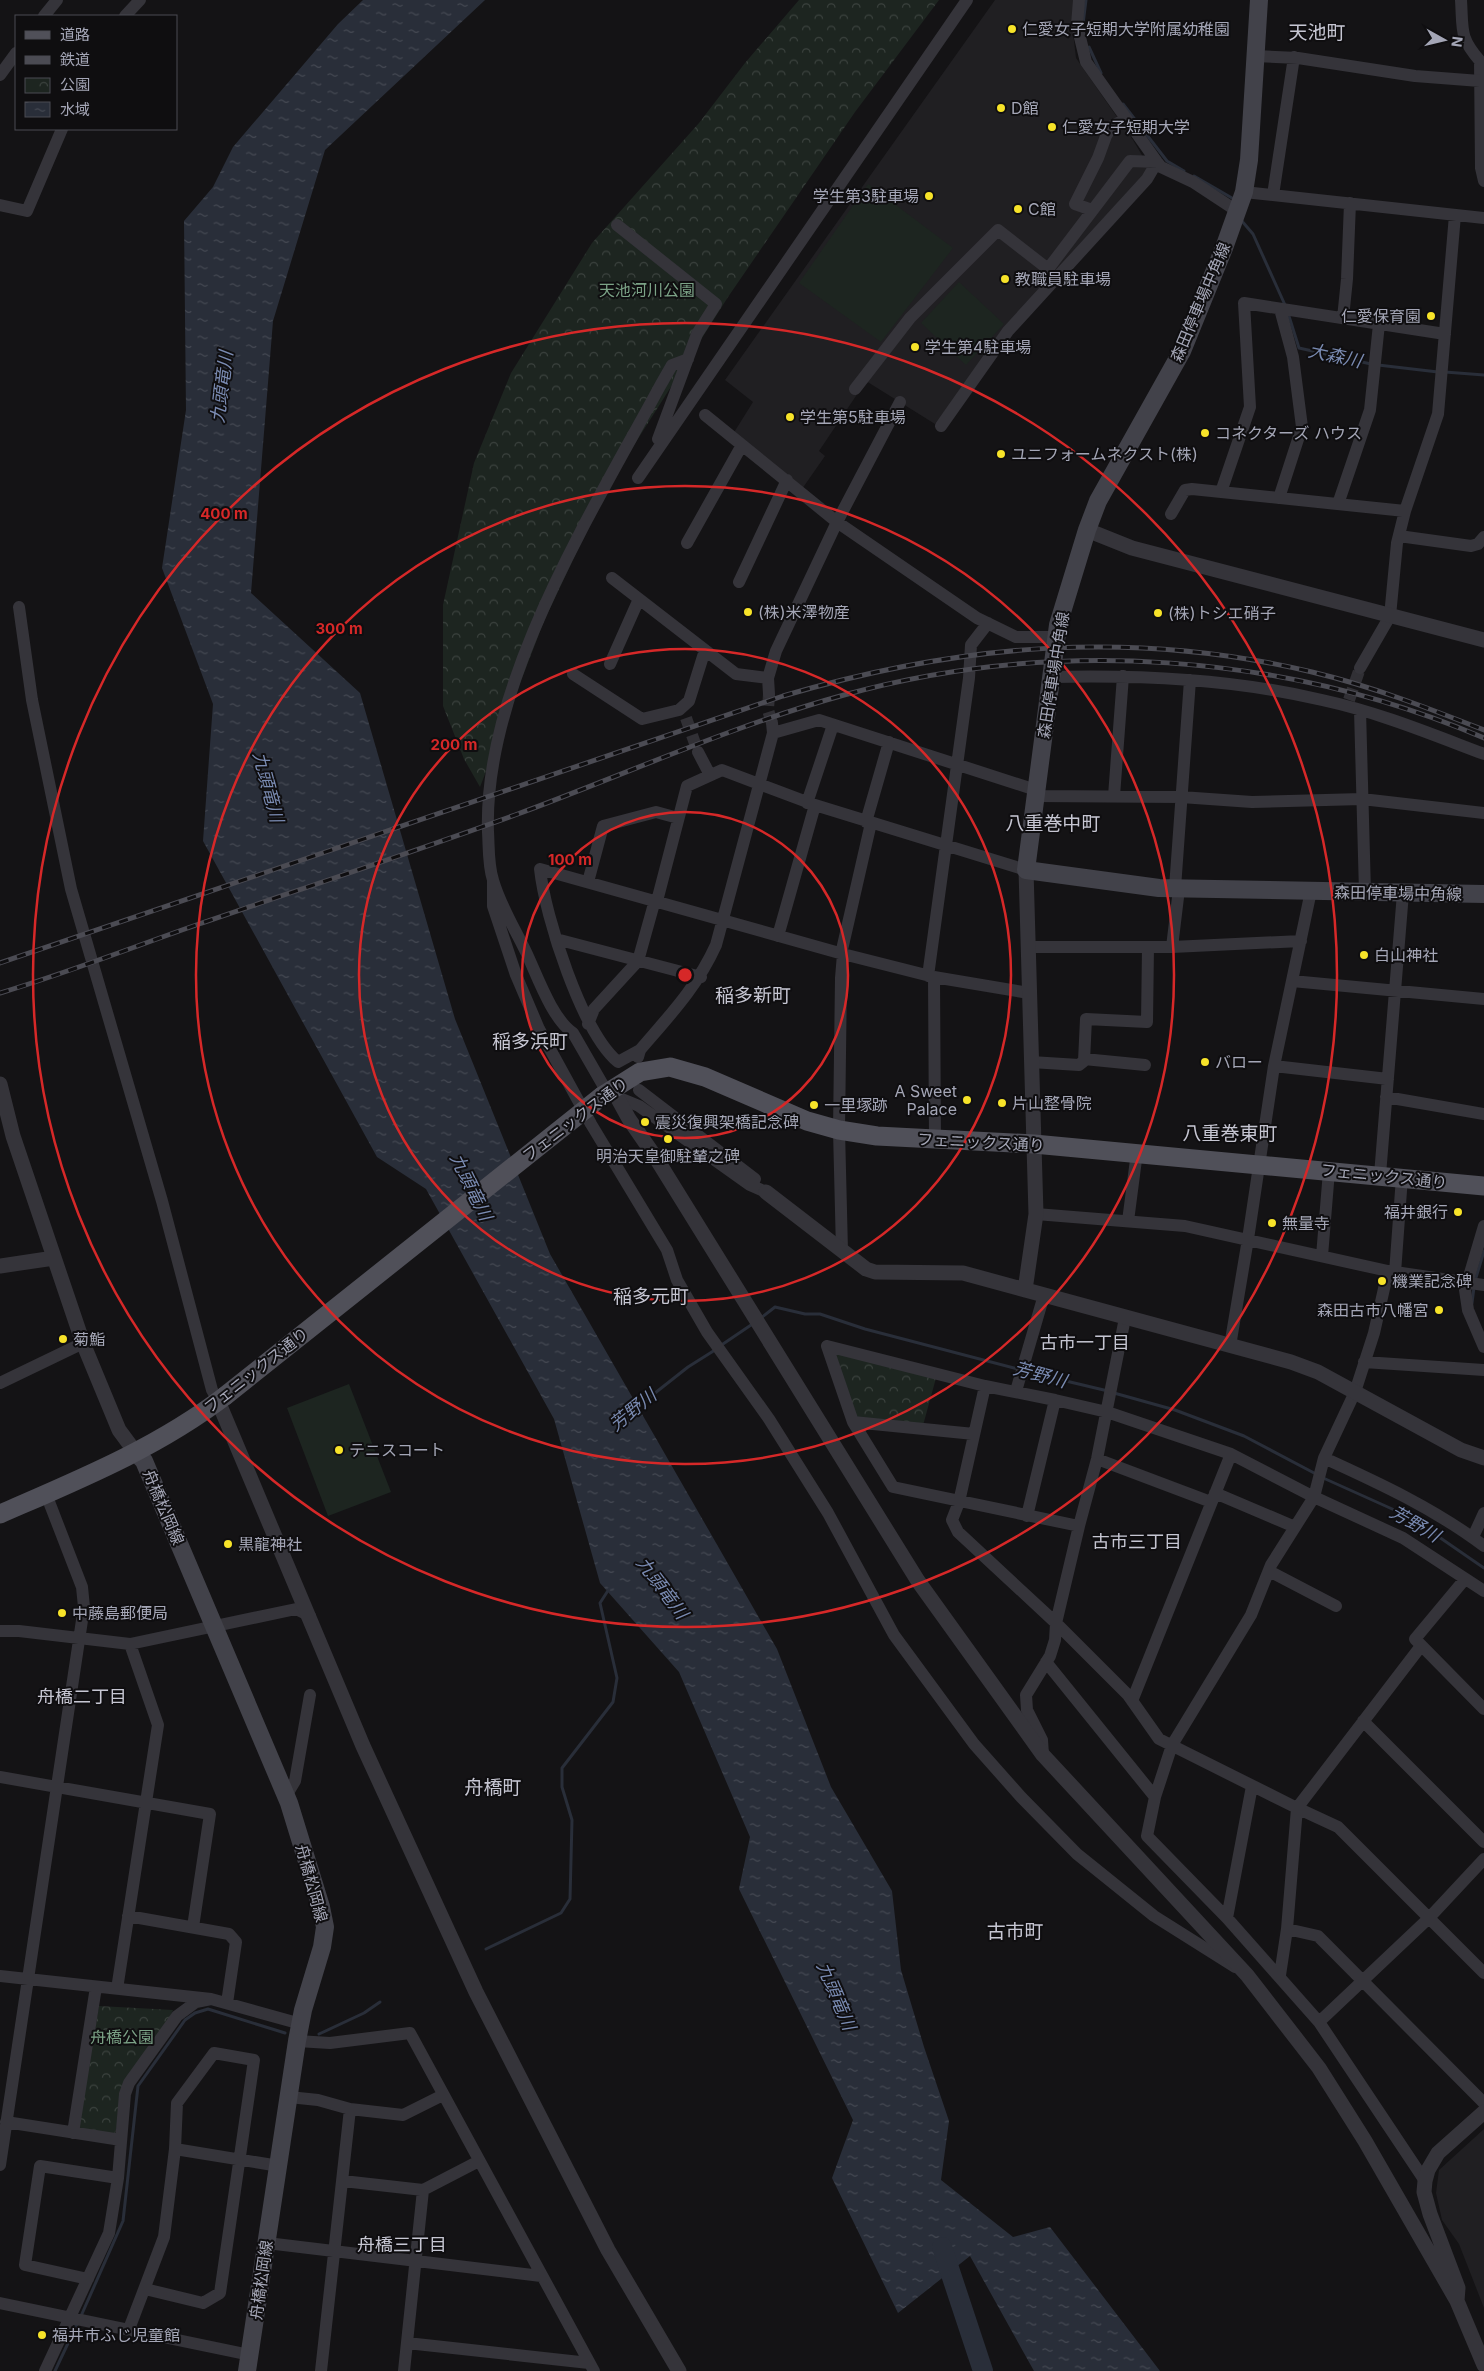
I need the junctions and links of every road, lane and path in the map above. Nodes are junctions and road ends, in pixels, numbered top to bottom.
1 (57, 0) edge
2 (140, 0) edge
3 (966, 0) edge
4 (1079, 0) edge
5 (1259, 0) edge
6 (1461, 0) edge
7 (45, 15) edge
8 (126, 15) edge
9 (15, 54) edge
10 (1480, 54) edge
11 (1255, 56) junction
12 (1294, 58) junction
13 (0, 75) edge
14 (1480, 81) junction
15 (1126, 119) junction
16 (62, 130) edge
17 (1157, 162) junction
18 (1484, 181) edge
19 (1244, 192) junction
20 (1273, 195) junction
21 (1350, 203) junction
22 (0, 205) edge
23 (1092, 210) junction
24 (1238, 211) junction
25 (1455, 215) junction
26 (1484, 218) edge
27 (617, 225) dead end
28 (1284, 309) junction
29 (1343, 318) junction
30 (1379, 324) junction
31 (1445, 334) junction
32 (688, 359) junction
33 (855, 388) dead end
34 (900, 402) dead end
35 (705, 415) dead end
36 (941, 426) dead end
37 (742, 445) junction
38 (649, 461) junction
39 (638, 478) dead end
40 (787, 480) junction
41 (1221, 492) junction
42 (1279, 498) junction
43 (1338, 504) junction
44 (1405, 511) junction
45 (1171, 514) dead end
46 (837, 522) junction
47 (1087, 530) junction
48 (1399, 536) junction
49 (1484, 537) edge
50 (687, 543) dead end
51 (612, 578) dead end
52 (738, 582) dead end
53 (639, 599) junction
54 (19, 607) dead end
55 (1390, 616) junction
56 (988, 623) junction
57 (1056, 637) junction
58 (1484, 640) edge
59 (704, 650) junction
60 (610, 664) dead end
61 (1360, 668) tunnel mouth
62 (573, 674) dead end
63 (1123, 676) junction
64 (1051, 677) junction
65 (768, 678) junction
66 (1190, 680) junction
67 (769, 694) tunnel mouth
68 (1352, 705) junction
69 (833, 725) junction
70 (889, 742) junction
71 (698, 752) tunnel mouth
72 (1484, 754) edge
73 (957, 764) junction
74 (710, 775) junction
75 (760, 785) junction
76 (1036, 793) junction
77 (1114, 796) junction
78 (1182, 797) junction
79 (1362, 799) junction
80 (811, 804) junction
81 (1484, 813) edge
82 (678, 818) junction
83 (868, 822) junction
84 (945, 845) junction
85 (1026, 870) junction
86 (493, 880) junction
87 (588, 882) junction
88 (1177, 889) junction
89 (1311, 891) junction
90 (1483, 891) edge
91 (1365, 892) junction
92 (1403, 893) junction
93 (656, 901) junction
94 (724, 919) junction
95 (778, 936) junction
96 (556, 939) junction
97 (1301, 941) junction
98 (1028, 947) junction
99 (1148, 947) junction
100 (1172, 947) junction
101 (842, 954) junction
102 (638, 961) junction
103 (931, 976) junction
104 (701, 977) junction
105 (1292, 982) junction
106 (1396, 992) junction
107 (1029, 993) junction
108 (1484, 999) edge
109 (588, 1020) junction
110 (1084, 1059) junction
111 (1031, 1062) junction
112 (1145, 1065) dead end
113 (1274, 1066) junction
114 (598, 1075) junction
115 (1388, 1079) junction
116 (639, 1090) dead end
117 (1, 1091) edge
118 (610, 1093) junction
119 (1386, 1098) junction
120 (1484, 1114) edge
121 (839, 1130) junction
122 (935, 1139) junction
123 (1034, 1144) junction
124 (1137, 1152) junction
125 (1258, 1164) junction
126 (1329, 1171) junction
127 (1380, 1175) junction
128 (1402, 1177) junction
129 (1484, 1186) edge
130 (766, 1192) junction
131 (1036, 1214) junction
132 (1128, 1221) junction
133 (1484, 1226) edge
134 (1248, 1239) junction
135 (842, 1250) junction
136 (1322, 1256) junction
137 (54, 1258) junction
138 (0, 1266) edge
139 (1391, 1272) junction
140 (1467, 1282) junction
141 (1484, 1285) edge
142 (1025, 1290) junction
143 (1044, 1295) junction
144 (1125, 1318) junction
145 (83, 1344) junction
146 (1230, 1346) junction
147 (1484, 1347) edge
148 (1364, 1362) junction
149 (1484, 1370) edge
150 (0, 1383) edge
151 (985, 1386) junction
152 (1016, 1391) junction
153 (1355, 1392) junction
154 (221, 1399) junction
155 (1055, 1400) junction
156 (1107, 1412) junction
157 (853, 1422) junction
158 (974, 1434) junction
159 (136, 1453) junction
160 (1231, 1454) junction
161 (1324, 1458) junction
162 (1484, 1458) edge
163 (1097, 1459) junction
164 (46, 1494) junction
165 (1213, 1497) junction
166 (1314, 1497) junction
167 (959, 1502) junction
168 (1484, 1513) edge
169 (0, 1514) edge
170 (1027, 1516) junction
171 (1079, 1526) junction
172 (1295, 1527) junction
173 (1473, 1538) junction
174 (1484, 1546) edge
175 (1269, 1571) junction
176 (1465, 1579) junction
177 (1484, 1591) edge
178 (1336, 1606) dead end
179 (310, 1616) junction
180 (1056, 1623) junction
181 (213, 1625) junction
182 (0, 1631) edge
183 (79, 1638) junction
184 (130, 1644) junction
185 (1421, 1646) junction
186 (1046, 1662) junction
187 (310, 1695) dead end
188 (1132, 1700) junction
189 (1484, 1709) edge
190 (1363, 1721) junction
191 (1172, 1745) junction
192 (1043, 1755) junction
193 (0, 1777) edge
194 (1252, 1786) junction
195 (56, 1787) junction
196 (286, 1796) junction
197 (1155, 1797) junction
198 (145, 1802) junction
199 (1297, 1808) junction
200 (1484, 1842) edge
201 (1484, 1859) edge
202 (128, 1916) junction
203 (1226, 1918) junction
204 (1429, 1918) junction
205 (193, 1927) junction
206 (1287, 1929) junction
207 (1484, 1973) edge
208 (1248, 1975) junction
209 (1280, 1975) junction
210 (0, 1976) edge
211 (28, 1980) junction
212 (1362, 1981) junction
213 (96, 1987) junction
214 (116, 1989) junction
215 (211, 1999) junction
216 (227, 2002) junction
217 (1319, 2022) junction
218 (301, 2024) junction
219 (297, 2041) junction
220 (443, 2095) junction
221 (289, 2097) junction
222 (1484, 2103) edge
223 (350, 2109) junction
224 (1484, 2112) edge
225 (6, 2122) junction
226 (73, 2133) junction
227 (121, 2140) junction
228 (174, 2150) junction
229 (239, 2160) junction
230 (479, 2161) junction
231 (0, 2165) edge
232 (279, 2166) junction
233 (118, 2178) junction
234 (343, 2181) junction
235 (1425, 2181) junction
236 (423, 2190) junction
237 (267, 2243) junction
238 (335, 2253) junction
239 (415, 2262) junction
240 (541, 2276) junction
241 (88, 2279) junction
242 (145, 2289) junction
243 (1457, 2301) junction
244 (0, 2302) edge
245 (70, 2316) junction
246 (129, 2329) junction
247 (407, 2343) junction
248 (249, 2363) edge
249 (1484, 2365) edge
250 (592, 2367) edge
251 (45, 2371) edge
252 (321, 2371) edge
253 (404, 2371) edge
254 (679, 2371) edge

1 - 7 street
2 - 8 street
3 - 38 street
4 - 15 street
5 - 11 main road, 森田停車場中角線
6 - 10 street
9 - 13 street
10 - 14 street
11 - 12 street
11 - 19 main road, 森田停車場中角線
12 - 14 street
12 - 20 street
14 - 18 street
15 - 17 street
15 - 23 street
16 - 22 street
17 - 23 street
17 - 24 street
17 - 36 street
19 - 20 street
19 - 24 main road, 森田停車場中角線
20 - 21 street
21 - 25 street
21 - 29 street
23 - 33 street
24 - 47 main road, 森田停車場中角線
25 - 26 street
25 - 31 street
27 - 32 street
28 - 29 street
28 - 41 street
28 - 42 street
29 - 30 street
30 - 31 street
30 - 43 street
31 - 44 street
32 - 38 street
32 - 86 street
34 - 46 street
35 - 37 street
37 - 40 street
37 - 50 street
38 - 39 street
40 - 46 street
40 - 52 street
41 - 42 street
41 - 45 street
42 - 43 street
43 - 44 street
44 - 48 street
46 - 56 street
46 - 65 street
47 - 55 street
47 - 57 main road, 森田停車場中角線
48 - 49 street
48 - 55 street
51 - 53 street
53 - 59 street
53 - 60 street
54 - 154 street
55 - 58 street
55 - 61 street
56 - 57 street
56 - 73 street
57 - 64 main road, 森田停車場中角線
59 - 62 street
59 - 65 street
63 - 64 street
63 - 66 street
63 - 77 street
64 - 76 main road, 森田停車場中角線
65 - 67 street
66 - 68 street
66 - 78 street
68 - 72 street
68 - 79 street
69 - 70 street
69 - 75 street
69 - 80 street
70 - 73 street
70 - 83 street
71 - 74 street
73 - 76 street
73 - 84 street
74 - 75 street
74 - 82 street
75 - 80 street
75 - 94 street
76 - 77 street
76 - 85 main road, 森田停車場中角線
77 - 78 street
78 - 79 street
78 - 88 street
79 - 81 street
79 - 91 street
80 - 83 street
80 - 95 street
82 - 87 street
82 - 93 street
83 - 84 street
83 - 101 street
84 - 85 street
84 - 103 street
85 - 88 main road, 森田停車場中角線
85 - 98 street
86 - 114 street
86 - 208 street
87 - 93 street
87 - 96 street
88 - 89 main road, 森田停車場中角線
88 - 100 street
89 - 91 main road, 森田停車場中角線
89 - 97 street
90 - 92 main road, 森田停車場中角線
91 - 92 main road, 森田停車場中角線
92 - 106 street
93 - 94 street
93 - 102 street
94 - 95 street
94 - 104 street
95 - 101 street
96 - 102 street
96 - 109 street
97 - 100 street
97 - 105 street
98 - 99 street
98 - 107 street
99 - 100 street
99 - 110 street
101 - 103 street
101 - 121 street
102 - 104 street
102 - 109 street
103 - 107 street
103 - 122 street
104 - 109 street
105 - 106 street
105 - 113 street
106 - 108 street
106 - 115 street
107 - 111 street
109 - 114 street
110 - 111 street
110 - 112 street
111 - 123 street
113 - 115 street
113 - 125 street
114 - 118 street
115 - 119 street
116 - 130 street
117 - 137 street
118 - 121 main road, フェニックス通り
118 - 130 street
118 - 154 main road, フェニックス通り, bridge
118 - 192 street
119 - 120 street
119 - 127 street
121 - 122 main road, フェニックス通り
121 - 135 street
122 - 123 main road, フェニックス通り
123 - 124 main road, フェニックス通り
123 - 131 street
124 - 125 main road, フェニックス通り
124 - 132 street
125 - 126 main road, フェニックス通り
125 - 134 street
126 - 127 main road, フェニックス通り
126 - 136 street
127 - 128 main road, フェニックス通り
128 - 129 main road, フェニックス通り
128 - 139 street
130 - 135 street
131 - 132 street
131 - 142 street
132 - 134 street
133 - 140 street
134 - 136 street
134 - 146 street
135 - 142 street
136 - 139 street
137 - 138 street
137 - 145 street
139 - 140 street
139 - 148 street
140 - 141 street
140 - 147 street
142 - 143 street
143 - 144 street
143 - 152 street
144 - 146 street
144 - 156 street
145 - 150 street
145 - 159 street
146 - 153 street
148 - 149 street
148 - 153 street
151 - 152 street
151 - 157 street
151 - 158 street
152 - 155 street
153 - 161 street
153 - 162 street
154 - 159 main road, フェニックス通り
154 - 179 street
155 - 156 street
155 - 170 street
156 - 160 street
156 - 163 street
157 - 158 street
157 - 167 street
158 - 167 street
159 - 164 main road, フェニックス通り
159 - 181 main road, 舟橋松岡線
160 - 165 street
160 - 166 street
161 - 166 street
161 - 173 street
163 - 165 street
163 - 171 street
164 - 169 main road, フェニックス通り
164 - 183 street
165 - 172 street
165 - 188 street
166 - 172 street
166 - 176 street
167 - 170 street
167 - 180 street
168 - 173 street
170 - 171 street
171 - 180 street
172 - 175 street
173 - 174 street
175 - 178 street
175 - 191 street
176 - 177 street
176 - 185 street
179 - 181 street
179 - 254 street
180 - 186 street
180 - 188 street
181 - 184 street
181 - 196 main road, 舟橋松岡線
182 - 183 street
183 - 184 street
183 - 195 street
184 - 198 street
185 - 189 street
185 - 190 street
186 - 192 street
186 - 197 street
187 - 196 street
188 - 191 street
190 - 199 street
190 - 200 street
191 - 194 street
191 - 197 street
192 - 208 street
193 - 195 street
194 - 199 street
194 - 203 street
195 - 198 street
195 - 211 street
196 - 218 main road, 舟橋松岡線
197 - 203 street
198 - 202 street
198 - 205 street
199 - 204 street
199 - 206 street
201 - 204 street
202 - 205 street
202 - 214 street
203 - 209 street
204 - 207 street
204 - 212 street
205 - 216 street
206 - 209 street
206 - 212 street
208 - 243 street
209 - 217 street
210 - 211 street
211 - 213 street
211 - 225 street
212 - 217 street
212 - 222 street
213 - 214 street
213 - 226 street
214 - 215 street
215 - 216 street
215 - 227 street
216 - 218 street
217 - 235 street
218 - 219 main road, 舟橋松岡線
219 - 220 street
219 - 221 main road, 舟橋松岡線
220 - 223 street
220 - 230 street
221 - 223 street
221 - 232 main road, 舟橋松岡線
223 - 234 street
224 - 235 street
225 - 226 street
225 - 231 street
226 - 227 street
227 - 233 street
228 - 229 street
228 - 229 street
228 - 242 street
229 - 232 street
229 - 242 street
230 - 236 street
230 - 240 street
232 - 237 main road, 舟橋松岡線
233 - 241 street
233 - 241 street
234 - 236 street
234 - 238 street
235 - 243 street
236 - 239 street
237 - 238 street
237 - 248 main road, 舟橋松岡線
238 - 239 street
238 - 252 street
239 - 240 street
239 - 247 street
240 - 250 street
241 - 245 street
242 - 246 street
243 - 249 street
244 - 245 street
245 - 246 street
245 - 251 street
246 - 248 street
247 - 250 street
247 - 253 street

